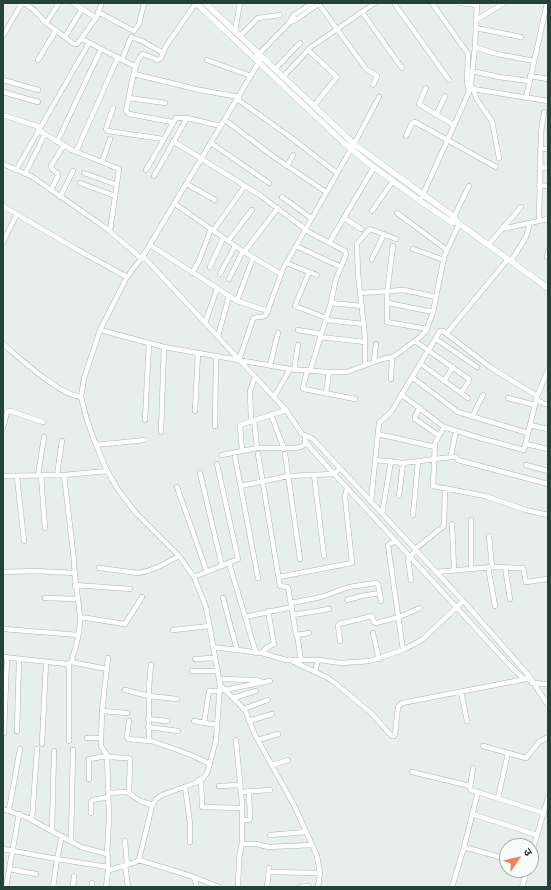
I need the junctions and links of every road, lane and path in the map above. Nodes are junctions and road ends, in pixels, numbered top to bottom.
1 (23, 3) edge
2 (59, 3) edge
3 (73, 3) edge
4 (102, 3) edge
5 (144, 3) edge
6 (196, 3) edge
7 (240, 3) edge
8 (312, 3) edge
9 (319, 3) edge
10 (375, 3) edge
11 (394, 3) edge
12 (432, 3) edge
13 (460, 3) edge
14 (504, 3) edge
15 (477, 4) edge
16 (205, 6) edge
17 (547, 8) edge
18 (82, 9) junction
19 (98, 12) junction
20 (362, 12) junction
21 (280, 15) dead end
22 (96, 18) junction
23 (476, 20) junction
24 (46, 23) junction
25 (290, 23) junction
26 (476, 28) junction
27 (337, 29) junction
28 (56, 30) junction
29 (235, 31) junction
30 (3, 36) edge
31 (240, 36) junction
32 (65, 37) junction
33 (521, 37) dead end
34 (80, 40) junction
35 (89, 43) junction
36 (300, 43) dead end
37 (475, 47) junction
38 (101, 49) junction
39 (308, 50) junction
40 (163, 54) junction
41 (261, 56) junction
42 (120, 58) junction
43 (38, 60) dead end
44 (207, 60) dead end
45 (257, 61) junction
46 (534, 61) junction
47 (136, 67) junction
48 (402, 68) dead end
49 (275, 69) junction
50 (472, 71) junction
51 (134, 74) junction
52 (251, 76) junction
53 (283, 76) junction
54 (530, 78) junction
55 (548, 79) edge
56 (3, 80) edge
57 (449, 80) dead end
58 (373, 85) dead end
59 (426, 88) dead end
60 (473, 89) junction
61 (38, 90) dead end
62 (3, 92) edge
63 (445, 96) dead end
64 (129, 98) junction
65 (238, 98) junction
66 (379, 98) dead end
67 (526, 98) junction
68 (548, 101) edge
69 (38, 102) dead end
70 (165, 103) dead end
71 (314, 106) junction
72 (113, 108) dead end
73 (544, 112) dead end
74 (436, 115) junction
75 (4, 117) edge
76 (187, 118) junction
77 (225, 120) junction
78 (172, 122) junction
79 (454, 125) junction
80 (222, 126) junction
81 (39, 129) junction
82 (45, 134) junction
83 (406, 136) dead end
84 (110, 139) dead end
85 (163, 139) junction
86 (447, 140) junction
87 (173, 141) junction
88 (57, 142) junction
89 (211, 143) junction
90 (64, 145) junction
91 (353, 146) junction
92 (540, 149) junction
93 (548, 149) edge
94 (76, 152) junction
95 (293, 155) dead end
96 (499, 158) dead end
97 (201, 159) junction
98 (102, 162) junction
99 (3, 164) edge
100 (287, 166) junction
101 (374, 167) junction
102 (496, 167) dead end
103 (540, 167) junction
104 (548, 168) edge
105 (16, 170) junction
106 (146, 170) dead end
107 (73, 171) dead end
108 (25, 174) junction
109 (84, 174) dead end
110 (337, 174) junction
111 (154, 176) dead end
112 (393, 181) junction
113 (80, 183) dead end
114 (269, 183) dead end
115 (187, 184) junction
116 (117, 185) junction
117 (539, 185) junction
118 (245, 186) junction
119 (469, 186) dead end
120 (548, 186) edge
121 (51, 190) junction
122 (326, 192) junction
123 (423, 194) junction
124 (115, 196) junction
125 (60, 197) junction
126 (282, 197) dead end
127 (215, 200) dead end
128 (420, 200) junction
129 (175, 204) junction
130 (3, 206) edge
131 (521, 207) dead end
132 (278, 208) junction
133 (252, 210) dead end
134 (372, 211) dead end
135 (397, 213) dead end
136 (17, 214) junction
137 (311, 218) junction
138 (344, 218) junction
139 (548, 219) edge
140 (453, 220) junction
141 (539, 221) junction
142 (530, 223) junction
143 (458, 224) junction
144 (305, 229) junction
145 (361, 229) dead end
146 (502, 229) junction
147 (212, 230) junction
148 (110, 231) junction
149 (384, 234) junction
150 (223, 238) junction
151 (396, 239) dead end
152 (228, 241) junction
153 (3, 242) edge
154 (329, 243) junction
155 (486, 244) junction
156 (150, 245) junction
157 (235, 246) junction
158 (296, 246) junction
159 (393, 246) dead end
160 (413, 249) dead end
161 (447, 250) junction
162 (548, 251) edge
163 (244, 252) junction
164 (547, 257) dead end
165 (142, 258) junction
166 (253, 258) junction
167 (372, 259) dead end
168 (444, 260) junction
169 (509, 260) junction
170 (286, 262) junction
171 (210, 267) dead end
172 (341, 267) junction
173 (309, 272) junction
174 (192, 273) junction
175 (220, 274) dead end
176 (281, 274) junction
177 (317, 275) dead end
178 (127, 277) junction
179 (229, 279) dead end
180 (548, 288) edge
181 (217, 289) junction
182 (388, 291) junction
183 (360, 293) junction
184 (228, 296) junction
185 (436, 297) junction
186 (237, 301) junction
187 (331, 303) junction
188 (388, 303) junction
189 (362, 306) junction
190 (268, 311) junction
191 (433, 312) junction
192 (326, 319) junction
193 (206, 323) junction
194 (364, 324) junction
195 (427, 329) junction
196 (100, 330) junction
197 (298, 330) dead end
198 (278, 333) dead end
199 (447, 334) junction
200 (218, 336) junction
201 (321, 336) junction
202 (436, 339) junction
203 (415, 341) junction
204 (365, 342) junction
205 (149, 343) junction
206 (3, 344) edge
207 (376, 344) dead end
208 (298, 345) dead end
209 (164, 347) junction
210 (428, 350) junction
211 (198, 353) junction
212 (216, 356) junction
213 (392, 357) junction
214 (239, 360) junction
215 (374, 361) junction
216 (365, 364) junction
217 (421, 364) junction
218 (270, 366) junction
219 (476, 367) dead end
220 (453, 368) junction
221 (292, 370) junction
222 (548, 370) edge
223 (308, 371) junction
224 (329, 372) junction
225 (255, 377) junction
226 (413, 378) junction
227 (391, 379) dead end
228 (444, 381) junction
229 (326, 393) junction
230 (461, 393) junction
231 (402, 395) junction
232 (483, 396) dead end
233 (81, 397) junction
234 (274, 397) junction
235 (355, 398) dead end
236 (468, 398) dead end
237 (508, 398) dead end
238 (536, 401) junction
239 (548, 405) edge
240 (420, 408) junction
241 (286, 410) junction
242 (195, 411) dead end
243 (271, 414) junction
244 (472, 417) junction
245 (145, 420) dead end
246 (253, 420) junction
247 (43, 422) dead end
248 (3, 425) edge
249 (530, 425) junction
250 (214, 426) dead end
251 (444, 426) junction
252 (548, 429) edge
253 (456, 431) junction
254 (160, 432) dead end
255 (528, 433) junction
256 (378, 434) junction
257 (305, 436) junction
258 (438, 436) junction
259 (44, 437) dead end
260 (145, 440) dead end
261 (62, 441) dead end
262 (307, 444) junction
263 (526, 444) junction
264 (96, 445) junction
265 (435, 447) junction
266 (257, 448) junction
267 (284, 449) junction
268 (548, 449) edge
269 (242, 450) junction
270 (258, 454) dead end
271 (285, 454) dead end
272 (222, 455) dead end
273 (452, 456) junction
274 (236, 457) dead end
275 (434, 459) junction
276 (375, 460) junction
277 (390, 461) junction
278 (418, 461) junction
279 (403, 463) junction
280 (217, 464) dead end
281 (526, 465) dead end
282 (340, 468) junction
283 (108, 471) junction
284 (548, 471) edge
285 (200, 474) dead end
286 (334, 474) junction
287 (39, 475) junction
288 (57, 475) junction
289 (64, 475) junction
290 (314, 475) junction
291 (3, 476) edge
292 (17, 476) junction
293 (288, 476) junction
294 (262, 481) junction
295 (548, 484) edge
296 (241, 486) junction
297 (177, 487) dead end
298 (347, 488) junction
299 (445, 488) junction
300 (399, 496) dead end
301 (370, 501) junction
302 (382, 514) junction
303 (413, 515) dead end
304 (548, 515) edge
305 (471, 520) dead end
306 (452, 524) dead end
307 (45, 528) dead end
308 (489, 536) dead end
309 (24, 541) dead end
310 (396, 541) junction
311 (415, 550) junction
312 (179, 556) junction
313 (324, 556) dead end
314 (410, 556) junction
315 (300, 558) dead end
316 (229, 563) junction
317 (222, 566) junction
318 (490, 567) junction
319 (505, 567) junction
320 (99, 568) dead end
321 (471, 568) junction
322 (454, 570) junction
323 (3, 572) edge
324 (207, 572) junction
325 (437, 572) junction
326 (74, 573) junction
327 (194, 577) junction
328 (279, 577) junction
329 (258, 578) dead end
330 (548, 579) edge
331 (411, 580) dead end
332 (75, 585) junction
333 (130, 589) dead end
334 (380, 593) junction
335 (142, 596) dead end
336 (45, 598) dead end
337 (223, 598) dead end
338 (78, 599) junction
339 (510, 599) dead end
340 (346, 600) dead end
341 (381, 601) dead end
342 (463, 601) junction
343 (292, 605) junction
344 (495, 606) dead end
345 (457, 607) junction
346 (420, 608) dead end
347 (329, 609) dead end
348 (268, 611) junction
349 (293, 615) junction
350 (80, 617) junction
351 (245, 617) junction
352 (399, 617) junction
353 (209, 626) junction
354 (3, 629) edge
355 (173, 630) dead end
356 (308, 633) dead end
357 (373, 633) dead end
358 (78, 635) junction
359 (297, 635) junction
360 (340, 641) dead end
361 (213, 647) junction
362 (237, 650) junction
363 (403, 650) junction
364 (256, 652) junction
365 (262, 653) junction
366 (5, 657) edge
367 (108, 658) dead end
368 (215, 658) junction
369 (379, 658) junction
370 (20, 659) junction
371 (195, 659) dead end
372 (290, 660) junction
373 (300, 660) junction
374 (318, 660) junction
375 (46, 662) junction
376 (70, 663) junction
377 (151, 665) dead end
378 (107, 668) junction
379 (192, 671) dead end
380 (218, 671) junction
381 (315, 672) junction
382 (219, 679) junction
383 (270, 681) dead end
384 (529, 681) junction
385 (262, 682) junction
386 (548, 684) edge
387 (221, 689) junction
388 (125, 690) dead end
389 (256, 691) dead end
390 (461, 692) junction
391 (149, 696) junction
392 (233, 698) junction
393 (177, 699) dead end
394 (268, 700) dead end
395 (548, 705) edge
396 (243, 709) junction
397 (102, 711) junction
398 (127, 713) dead end
399 (272, 714) dead end
400 (148, 719) junction
401 (167, 721) dead end
402 (194, 721) dead end
403 (249, 721) junction
404 (467, 721) dead end
405 (129, 722) dead end
406 (204, 723) junction
407 (217, 725) junction
408 (148, 726) junction
409 (17, 731) dead end
410 (178, 731) dead end
411 (4, 733) edge
412 (278, 734) dead end
413 (548, 737) edge
414 (87, 738) dead end
415 (101, 738) junction
416 (236, 740) dead end
417 (258, 740) junction
418 (69, 741) dead end
419 (150, 741) junction
420 (42, 744) dead end
421 (483, 746) dead end
422 (20, 749) dead end
423 (37, 750) dead end
424 (73, 750) dead end
425 (54, 752) dead end
426 (508, 753) junction
427 (107, 757) junction
428 (288, 760) dead end
429 (210, 764) junction
430 (272, 765) junction
431 (473, 768) dead end
432 (412, 772) dead end
433 (89, 779) dead end
434 (201, 779) junction
435 (240, 785) junction
436 (219, 786) dead end
437 (470, 786) junction
438 (185, 787) junction
439 (270, 790) dead end
440 (241, 792) junction
441 (249, 792) junction
442 (478, 792) junction
443 (129, 793) junction
444 (108, 795) junction
445 (498, 798) junction
446 (548, 798) edge
447 (153, 805) junction
448 (242, 808) junction
449 (3, 809) edge
450 (9, 810) junction
451 (91, 813) dead end
452 (544, 813) junction
453 (19, 814) junction
454 (472, 814) junction
455 (32, 820) junction
456 (242, 820) junction
457 (52, 831) junction
458 (306, 832) junction
459 (270, 834) dead end
460 (537, 835) junction
461 (62, 836) junction
462 (536, 838) edge
463 (125, 840) dead end
464 (71, 841) junction
465 (190, 842) dead end
466 (242, 844) junction
467 (312, 845) junction
468 (464, 847) junction
469 (3, 849) edge
470 (13, 850) junction
471 (108, 855) junction
472 (499, 857) edge
473 (56, 859) junction
474 (139, 860) junction
475 (126, 865) junction
476 (9, 869) junction
477 (108, 869) junction
478 (320, 873) junction
479 (36, 874) dead end
480 (74, 876) dead end
481 (194, 877) junction
482 (308, 886) edge
483 (6, 887) edge
484 (54, 887) edge
485 (73, 887) edge
486 (106, 887) edge
487 (128, 887) edge
488 (198, 887) edge
489 (219, 887) edge
490 (238, 887) edge
491 (268, 887) edge
492 (300, 887) edge
493 (318, 887) edge
494 (452, 887) edge

1 - 24 street
1 - 30 street
2 - 24 street
3 - 18 street
4 - 19 street
5 - 19 street
6 - 16 street
6 - 40 street
7 - 29 street
8 - 25 street
9 - 25 street
9 - 27 street
10 - 20 street
11 - 57 street
12 - 79 street
13 - 15 street
14 - 23 street
15 - 23 street
16 - 29 street
16 - 45 street
17 - 46 street
18 - 22 street
18 - 32 street
19 - 22 street
20 - 27 street
20 - 48 street
21 - 31 street
22 - 34 street
23 - 26 street
24 - 28 street
25 - 41 street
26 - 33 street
26 - 37 street
27 - 39 street
27 - 58 street
28 - 32 street
28 - 43 street
29 - 31 street
31 - 41 street
32 - 34 street
34 - 35 street
35 - 38 street
35 - 81 street
36 - 49 street
37 - 46 street
37 - 50 street
38 - 42 street
38 - 88 street
39 - 53 street
39 - 71 street
40 - 42 street
40 - 47 street
41 - 45 street
41 - 49 street
42 - 47 street
42 - 94 street
44 - 52 street
45 - 52 street
45 - 91 street
46 - 54 street
47 - 51 street
49 - 53 street
50 - 54 street
50 - 60 street
51 - 64 street
51 - 65 street
52 - 65 street
53 - 71 street
54 - 55 street
54 - 67 street
56 - 61 street
59 - 74 street
60 - 67 street
60 - 96 street
62 - 69 street
63 - 74 street
64 - 70 street
64 - 78 street
65 - 77 street
65 - 110 street
66 - 91 street
67 - 68 street
71 - 91 street
72 - 85 street
73 - 92 street
74 - 79 street
75 - 81 street
76 - 78 street
76 - 80 street
76 - 87 street
77 - 80 street
77 - 100 street
78 - 85 street
79 - 86 street
80 - 89 street
81 - 82 street
81 - 105 street
82 - 88 street
82 - 108 street
83 - 86 street
84 - 98 street
85 - 106 street
86 - 102 street
86 - 123 street
87 - 97 street
87 - 111 street
88 - 90 street
89 - 97 street
89 - 114 street
90 - 94 street
90 - 121 street
91 - 101 street
91 - 110 street
91 - 123 street
92 - 93 street
92 - 103 street
94 - 98 street
95 - 100 street
97 - 115 street
97 - 118 street
98 - 116 street
99 - 105 street
100 - 122 street
101 - 112 street
101 - 138 street
103 - 104 street
103 - 117 street
105 - 108 street
107 - 125 street
108 - 121 street
109 - 116 street
110 - 122 street
112 - 128 street
112 - 134 street
113 - 124 street
115 - 127 street
115 - 129 street
116 - 124 street
117 - 120 street
117 - 141 street
118 - 132 street
118 - 147 street
119 - 140 street
121 - 125 street
122 - 137 street
123 - 128 street
123 - 140 street
124 - 148 street
125 - 148 street
126 - 137 street
128 - 140 street
129 - 147 street
129 - 156 street
130 - 136 street
131 - 146 street
132 - 144 street
132 - 163 street
133 - 152 street
135 - 161 street
136 - 153 street
136 - 178 street
137 - 144 street
138 - 145 street
138 - 154 street
139 - 141 street
140 - 143 street
141 - 142 street
142 - 146 street
142 - 169 street
143 - 155 street
143 - 161 street
144 - 154 street
144 - 158 street
146 - 155 street
147 - 150 street
147 - 174 street
148 - 165 street
149 - 151 street
149 - 167 street
149 - 183 street
150 - 152 street
150 - 171 street
152 - 157 street
154 - 172 street
155 - 169 street
156 - 165 street
156 - 174 street
157 - 163 street
157 - 175 street
158 - 170 street
158 - 172 street
159 - 182 street
160 - 168 street
161 - 168 street
162 - 164 street
163 - 166 street
163 - 179 street
165 - 178 street
165 - 193 street
166 - 176 street
166 - 186 street
168 - 185 street
169 - 180 street
169 - 199 street
170 - 173 street
170 - 176 street
172 - 187 street
173 - 177 street
173 - 192 street
174 - 181 street
176 - 190 street
178 - 196 street
181 - 184 street
181 - 193 street
182 - 183 street
182 - 185 street
182 - 188 street
183 - 189 street
184 - 186 street
184 - 200 street
185 - 191 street
186 - 190 street
187 - 189 street
187 - 192 street
188 - 191 street
188 - 195 street
189 - 194 street
190 - 214 street
191 - 195 street
192 - 194 street
192 - 201 street
193 - 200 street
194 - 204 street
195 - 203 street
196 - 205 street
196 - 233 street
197 - 201 street
198 - 218 street
199 - 202 street
199 - 238 street
200 - 214 street
201 - 204 street
201 - 223 street
202 - 210 street
202 - 219 street
203 - 210 street
203 - 213 street
204 - 216 street
205 - 209 street
205 - 245 street
206 - 233 street
207 - 215 street
208 - 221 street
209 - 211 street
209 - 254 street
210 - 217 street
210 - 220 street
211 - 212 street
211 - 242 street
212 - 214 street
212 - 250 street
213 - 215 street
213 - 227 street
214 - 218 street
214 - 225 street
215 - 216 street
216 - 224 street
217 - 226 street
217 - 228 street
218 - 221 street
220 - 228 street
220 - 230 street
221 - 223 street
221 - 234 street
222 - 238 street
223 - 224 street
223 - 229 street
224 - 229 street
225 - 234 street
225 - 246 street
226 - 231 street
226 - 244 street
228 - 230 street
229 - 235 street
230 - 236 street
231 - 240 street
231 - 256 street
232 - 244 street
233 - 264 street
234 - 241 street
237 - 238 street
238 - 239 street
238 - 249 street
240 - 251 street
240 - 258 street
241 - 243 street
241 - 257 street
243 - 246 street
243 - 267 street
244 - 255 street
246 - 266 street
246 - 269 street
247 - 248 street
249 - 252 street
249 - 255 street
251 - 253 street
251 - 258 street
253 - 263 street
253 - 273 street
255 - 263 street
256 - 265 street
256 - 276 street
257 - 262 street
257 - 282 street
258 - 265 street
259 - 287 street
260 - 264 street
261 - 288 street
262 - 267 street
262 - 286 street
263 - 268 street
264 - 283 street
265 - 275 street
266 - 267 street
266 - 269 street
269 - 272 street
270 - 294 street
271 - 293 street
273 - 275 street
273 - 295 street
274 - 296 street
275 - 278 street
275 - 299 street
276 - 277 street
276 - 301 street
277 - 279 street
277 - 302 street
278 - 279 street
278 - 303 street
279 - 300 street
280 - 316 street
281 - 284 street
282 - 286 street
282 - 301 street
283 - 289 street
283 - 312 street
285 - 317 street
286 - 290 street
286 - 298 street
287 - 288 street
287 - 292 street
287 - 307 street
288 - 289 street
289 - 326 street
290 - 293 street
290 - 313 street
291 - 292 street
292 - 309 street
293 - 294 street
293 - 315 street
294 - 296 street
294 - 328 street
296 - 329 street
297 - 324 street
298 - 310 street
298 - 328 street
299 - 304 street
299 - 311 street
301 - 302 street
302 - 311 street
305 - 321 street
306 - 322 street
308 - 318 street
310 - 314 street
310 - 352 street
311 - 314 street
311 - 325 street
312 - 320 street
312 - 327 street
314 - 331 street
314 - 345 street
316 - 317 street
316 - 351 street
317 - 324 street
318 - 319 street
318 - 321 street
318 - 344 street
319 - 330 street
319 - 339 street
321 - 322 street
322 - 325 street
323 - 326 street
324 - 327 street
325 - 342 street
326 - 332 street
327 - 353 street
328 - 343 street
332 - 333 street
332 - 338 street
334 - 340 street
334 - 341 street
334 - 343 street
335 - 350 street
336 - 338 street
337 - 362 street
338 - 350 street
342 - 345 street
342 - 384 street
343 - 348 street
343 - 349 street
345 - 363 street
345 - 384 street
346 - 352 street
347 - 349 street
348 - 351 street
348 - 365 street
349 - 359 street
350 - 358 street
351 - 364 street
352 - 360 street
352 - 363 street
353 - 355 street
353 - 361 street
354 - 358 street
356 - 359 street
357 - 369 street
358 - 376 street
359 - 373 street
361 - 362 street
361 - 368 street
362 - 364 street
363 - 369 street
364 - 365 street
365 - 372 street
366 - 370 street
366 - 411 street
367 - 378 street
368 - 371 street
368 - 380 street
369 - 374 street
370 - 375 street
370 - 409 street
372 - 373 street
372 - 381 street
373 - 374 street
374 - 381 street
375 - 376 street
375 - 420 street
376 - 378 street
376 - 418 street
377 - 391 street
378 - 397 street
379 - 380 street
380 - 382 street
381 - 390 street
382 - 385 street
382 - 387 street
383 - 385 street
384 - 386 street
384 - 390 street
384 - 395 street
385 - 387 street
387 - 392 street
387 - 406 street
387 - 407 street
388 - 391 street
389 - 392 street
390 - 404 street
391 - 393 street
391 - 400 street
392 - 396 street
394 - 396 street
396 - 403 street
397 - 398 street
397 - 415 street
399 - 403 street
400 - 401 street
400 - 408 street
402 - 406 street
403 - 417 street
405 - 419 street
406 - 407 street
407 - 429 street
408 - 410 street
408 - 419 street
412 - 417 street
413 - 426 street
414 - 415 street
415 - 427 street
416 - 435 street
417 - 430 street
419 - 429 street
421 - 426 street
422 - 450 street
423 - 455 street
424 - 464 street
425 - 457 street
426 - 445 street
427 - 433 street
427 - 443 street
427 - 444 street
428 - 430 street
429 - 434 street
430 - 458 street
431 - 437 street
432 - 437 street
434 - 438 street
434 - 448 street
435 - 436 street
435 - 440 street
437 - 442 street
438 - 447 street
438 - 465 street
439 - 441 street
440 - 441 street
440 - 448 street
441 - 456 street
442 - 445 street
442 - 454 street
443 - 444 street
443 - 447 street
444 - 451 street
444 - 471 street
445 - 452 street
446 - 452 street
447 - 474 street
448 - 456 street
449 - 450 street
450 - 453 street
452 - 460 street
453 - 455 street
453 - 470 street
454 - 460 street
454 - 468 street
455 - 457 street
456 - 466 street
457 - 461 street
458 - 459 street
458 - 467 street
460 - 462 street
461 - 464 street
461 - 473 street
463 - 475 street
464 - 471 street
466 - 467 street
466 - 490 street
467 - 478 street
468 - 472 street
468 - 494 street
469 - 470 street
470 - 473 street
470 - 476 street
471 - 477 street
473 - 477 street
473 - 484 street
474 - 475 street
474 - 481 street
475 - 477 street
475 - 487 street
476 - 479 street
476 - 483 street
477 - 486 street
478 - 491 street
478 - 493 street
480 - 485 street
481 - 488 street
481 - 489 street
482 - 492 street

